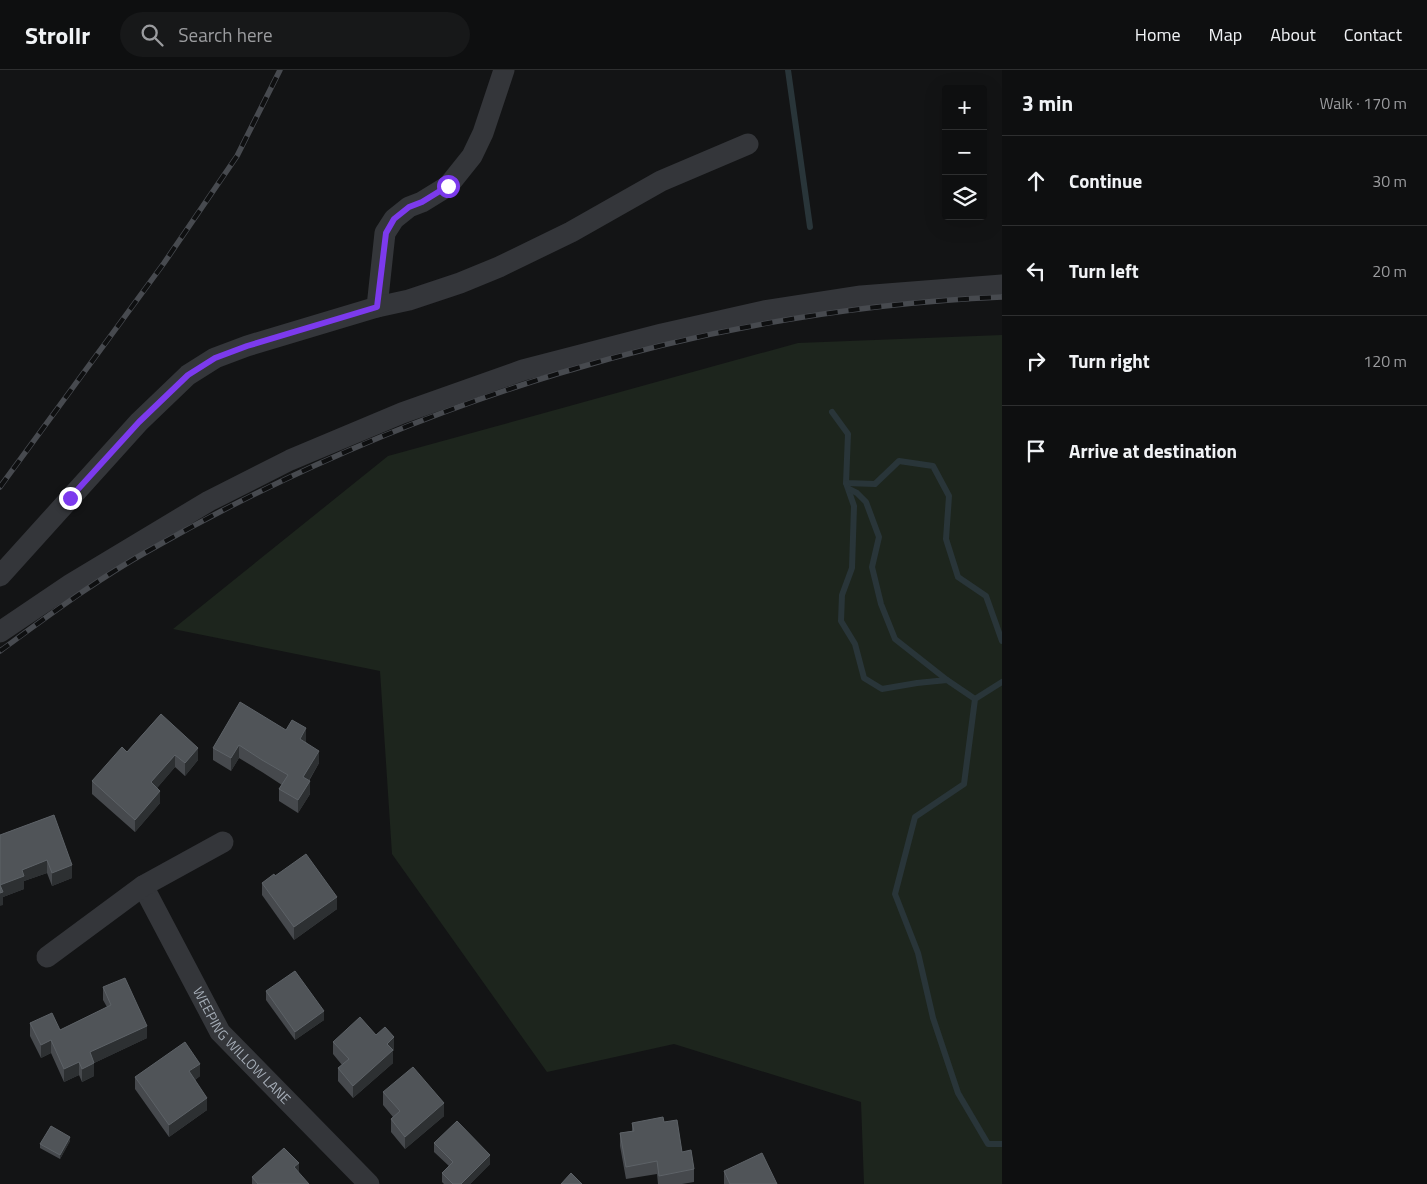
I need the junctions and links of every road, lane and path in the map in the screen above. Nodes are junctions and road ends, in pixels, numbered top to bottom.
1 (504, 70) edge
2 (748, 144) dead end
3 (1002, 285) edge
4 (377, 307) junction
5 (0, 576) edge
6 (0, 632) edge
7 (223, 842) dead end
8 (143, 886) junction
9 (47, 957) dead end
10 (369, 1184) edge

1 - 4 street
2 - 4 street
3 - 6 street
4 - 5 street
7 - 8 street
8 - 9 street
8 - 10 street, WEEPING WILLOW LANE

